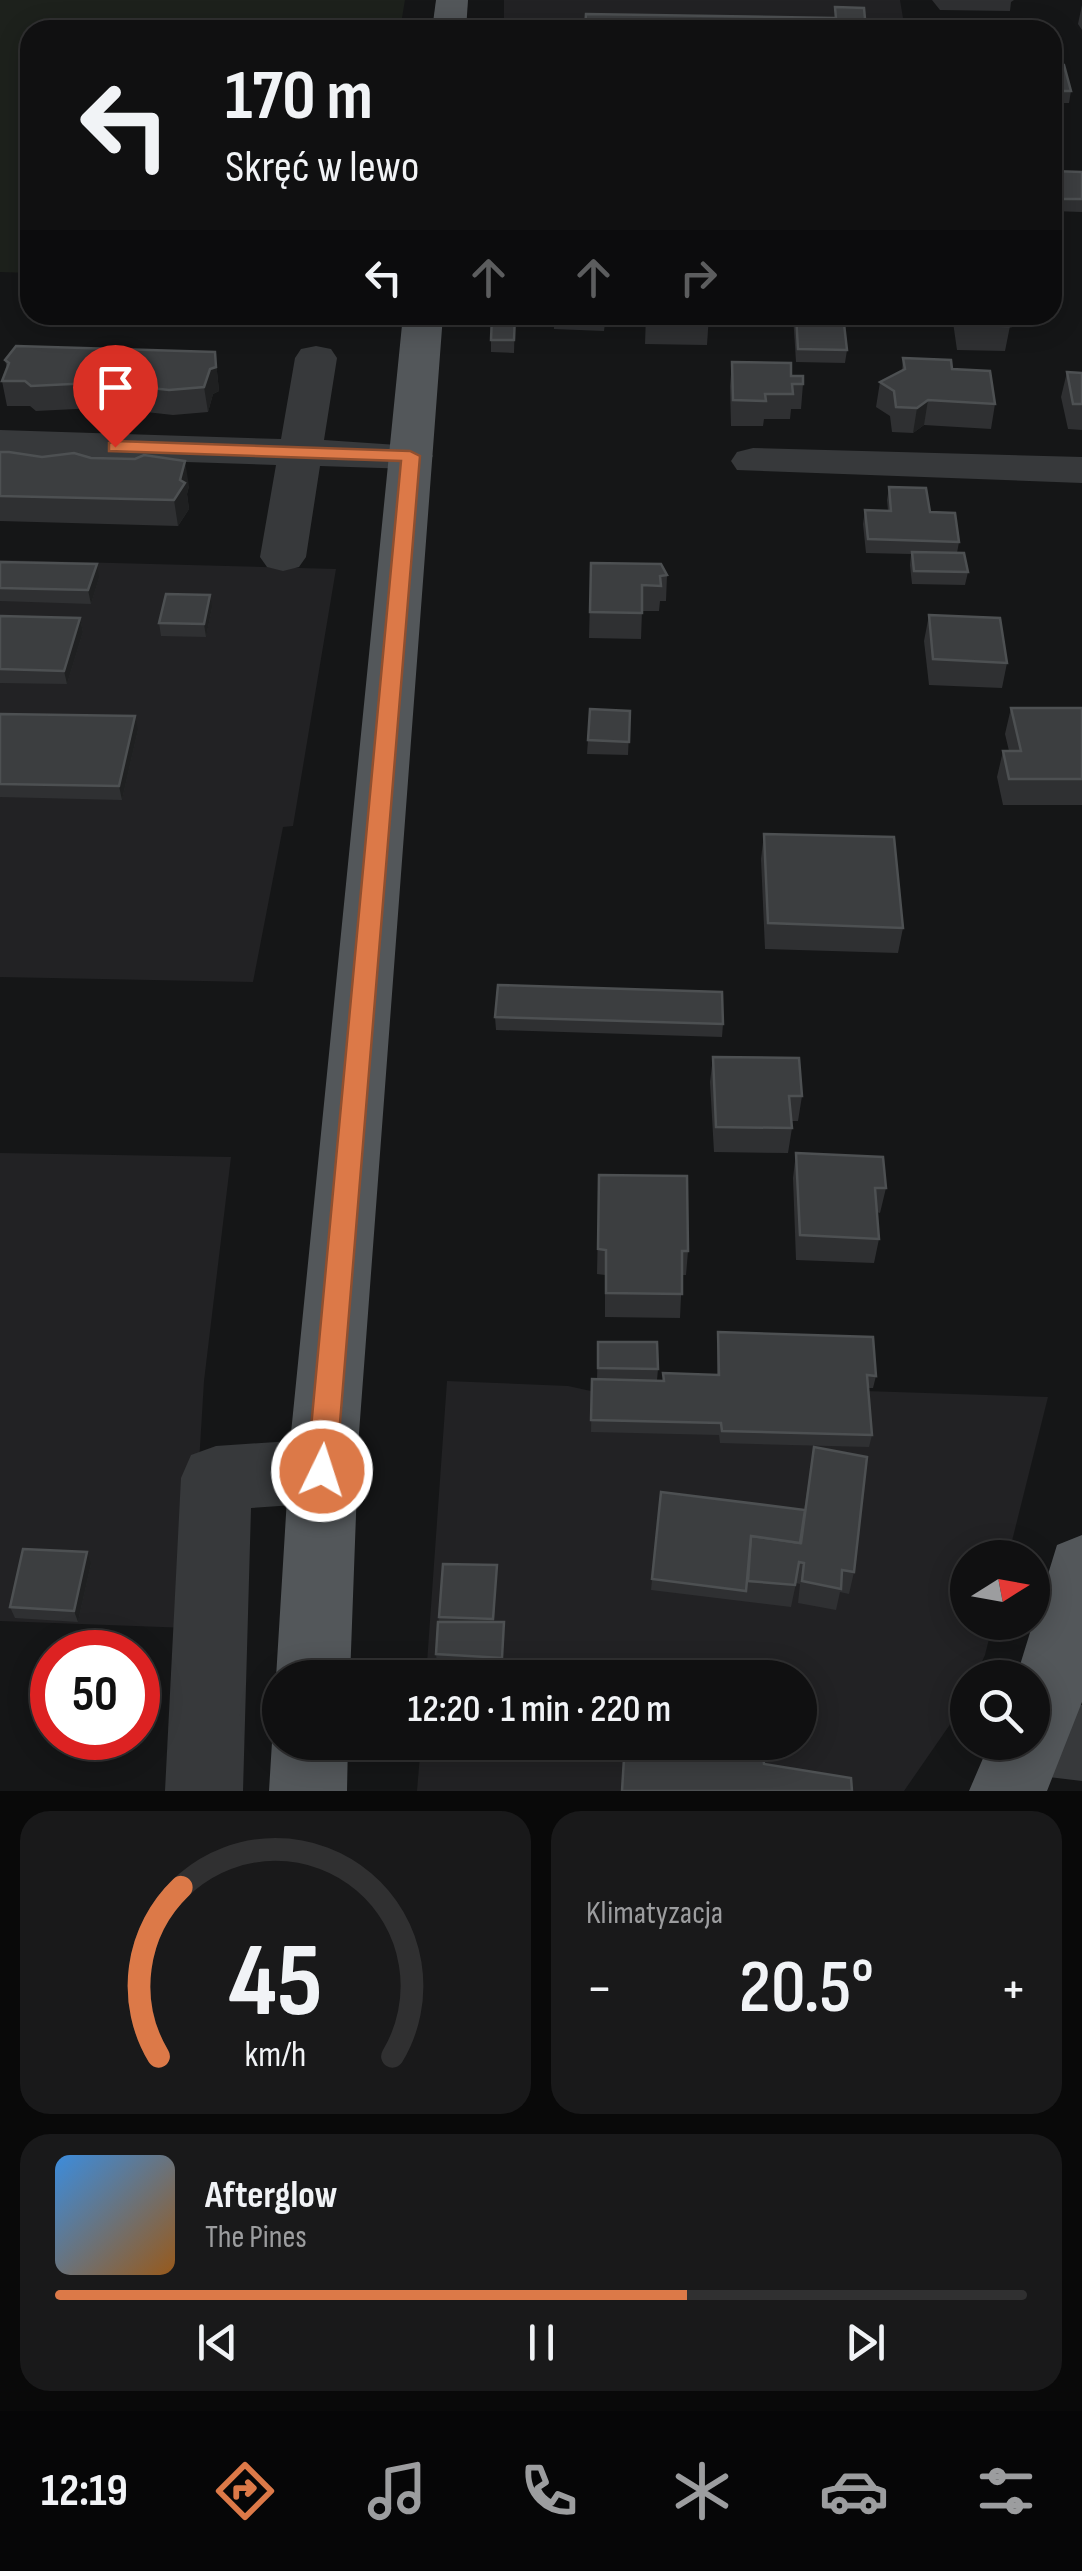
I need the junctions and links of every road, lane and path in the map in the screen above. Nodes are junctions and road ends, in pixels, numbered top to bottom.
1 (422, 325) edge
2 (316, 358) dead end
3 (0, 443) edge
4 (300, 453) junction
5 (410, 456) junction
6 (753, 461) dead end
7 (1082, 470) edge
8 (283, 557) dead end
9 (322, 1471) junction
10 (1082, 1570) edge
11 (314, 1660) edge
12 (1050, 1688) edge
13 (1050, 1740) edge
14 (1082, 1743) edge
15 (309, 1760) edge
16 (1022, 1760) edge
17 (204, 1791) edge
18 (308, 1791) edge
19 (1008, 1791) edge

1 - 5 main road
2 - 4 street
3 - 4 street
4 - 5 street
4 - 8 street
5 - 9 main road
6 - 7 street
9 - 11 main road
9 - 17 street
10 - 12 main road
13 - 14 street
15 - 18 main road
16 - 19 main road

